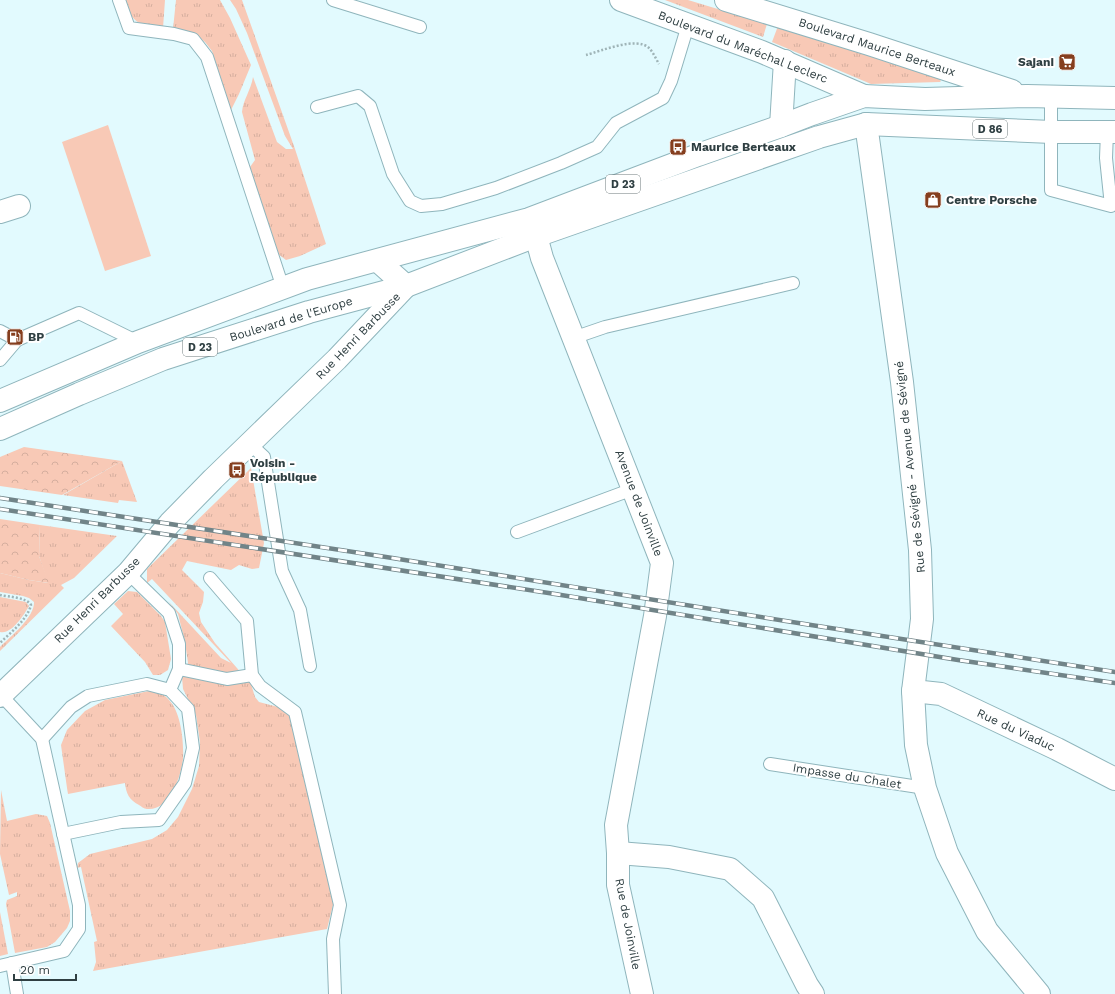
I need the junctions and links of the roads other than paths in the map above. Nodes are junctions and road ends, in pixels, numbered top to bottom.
1 (119, 0) edge
2 (333, 0) edge
3 (621, 0) edge
4 (726, 0) edge
5 (688, 25) junction
6 (420, 27) dead end
7 (785, 61) junction
8 (864, 96) junction
9 (1027, 96) junction
10 (1051, 96) junction
11 (1115, 98) edge
12 (317, 108) dead end
13 (866, 124) junction
14 (781, 126) junction
15 (1052, 132) junction
16 (1111, 132) edge
17 (536, 236) junction
18 (378, 261) junction
19 (793, 283) dead end
20 (406, 286) junction
21 (283, 288) junction
22 (0, 330) edge
23 (574, 338) junction
24 (16, 340) junction
25 (138, 342) junction
26 (0, 360) edge
27 (0, 401) edge
28 (0, 429) edge
29 (250, 444) junction
30 (633, 488) junction
31 (517, 532) dead end
32 (128, 573) junction
33 (210, 578) dead end
34 (310, 666) dead end
35 (179, 668) junction
36 (252, 675) junction
37 (170, 690) junction
38 (913, 691) junction
39 (1, 695) edge
40 (42, 739) junction
41 (770, 764) dead end
42 (1115, 779) edge
43 (924, 788) junction
44 (63, 834) junction
45 (618, 853) junction
46 (12, 964) junction
47 (0, 966) edge
48 (17, 994) edge
49 (335, 994) edge
50 (642, 994) edge
51 (813, 994) edge
52 (1039, 994) edge

1 - 21 lane
2 - 6 lane
3 - 5 main road, Boulevard du Maréchal Leclerc
4 - 9 main road, Boulevard Maurice Berteaux
5 - 7 main road, Boulevard du Maréchal Leclerc
5 - 12 lane
7 - 8 main road, Boulevard du Maréchal Leclerc
7 - 14 main road
8 - 9 main road, Boulevard Maurice Berteaux
8 - 13 main road
8 - 14 main road, D 23
9 - 10 main road, Boulevard Maurice Berteaux
10 - 11 main road, Boulevard Maurice Berteaux
10 - 15 lane
13 - 15 main road, D 86
13 - 17 main road, Rue Henri Barbusse / D 23
13 - 38 main road, Rue de Sévigné - Avenue de Sévigné
14 - 18 main road, D 23
15 - 16 main road, D 86
15 - 16 lane
17 - 20 main road, Rue Henri Barbusse / D 23
17 - 23 main road, Avenue de Joinville
18 - 20 main road
18 - 21 main road, D 23
19 - 23 lane
20 - 28 main road, Boulevard de l'Europe / D 23
20 - 29 main road, Rue Henri Barbusse
21 - 25 main road, D 23
22 - 24 lane
23 - 30 main road, Avenue de Joinville
24 - 25 lane
24 - 26 lane
25 - 27 main road, D 23
29 - 32 main road, Rue Henri Barbusse
29 - 34 lane
30 - 31 lane
30 - 45 main road, Avenue de Joinville
32 - 35 lane
32 - 39 main road, Rue Henri Barbusse
33 - 36 lane
35 - 36 lane
35 - 37 lane
36 - 49 lane
37 - 40 lane
37 - 44 lane
38 - 42 main road, Rue du Viaduc
38 - 43 main road, Rue de Sévigné - Avenue de Sévigné
39 - 40 lane
40 - 44 lane
41 - 43 lane, Impasse du Chalet
43 - 52 main road, Rue de Sévigné - Avenue de Sévigné
44 - 46 lane
45 - 50 main road, Rue de Joinville
45 - 51 main road
46 - 47 lane
46 - 48 lane

